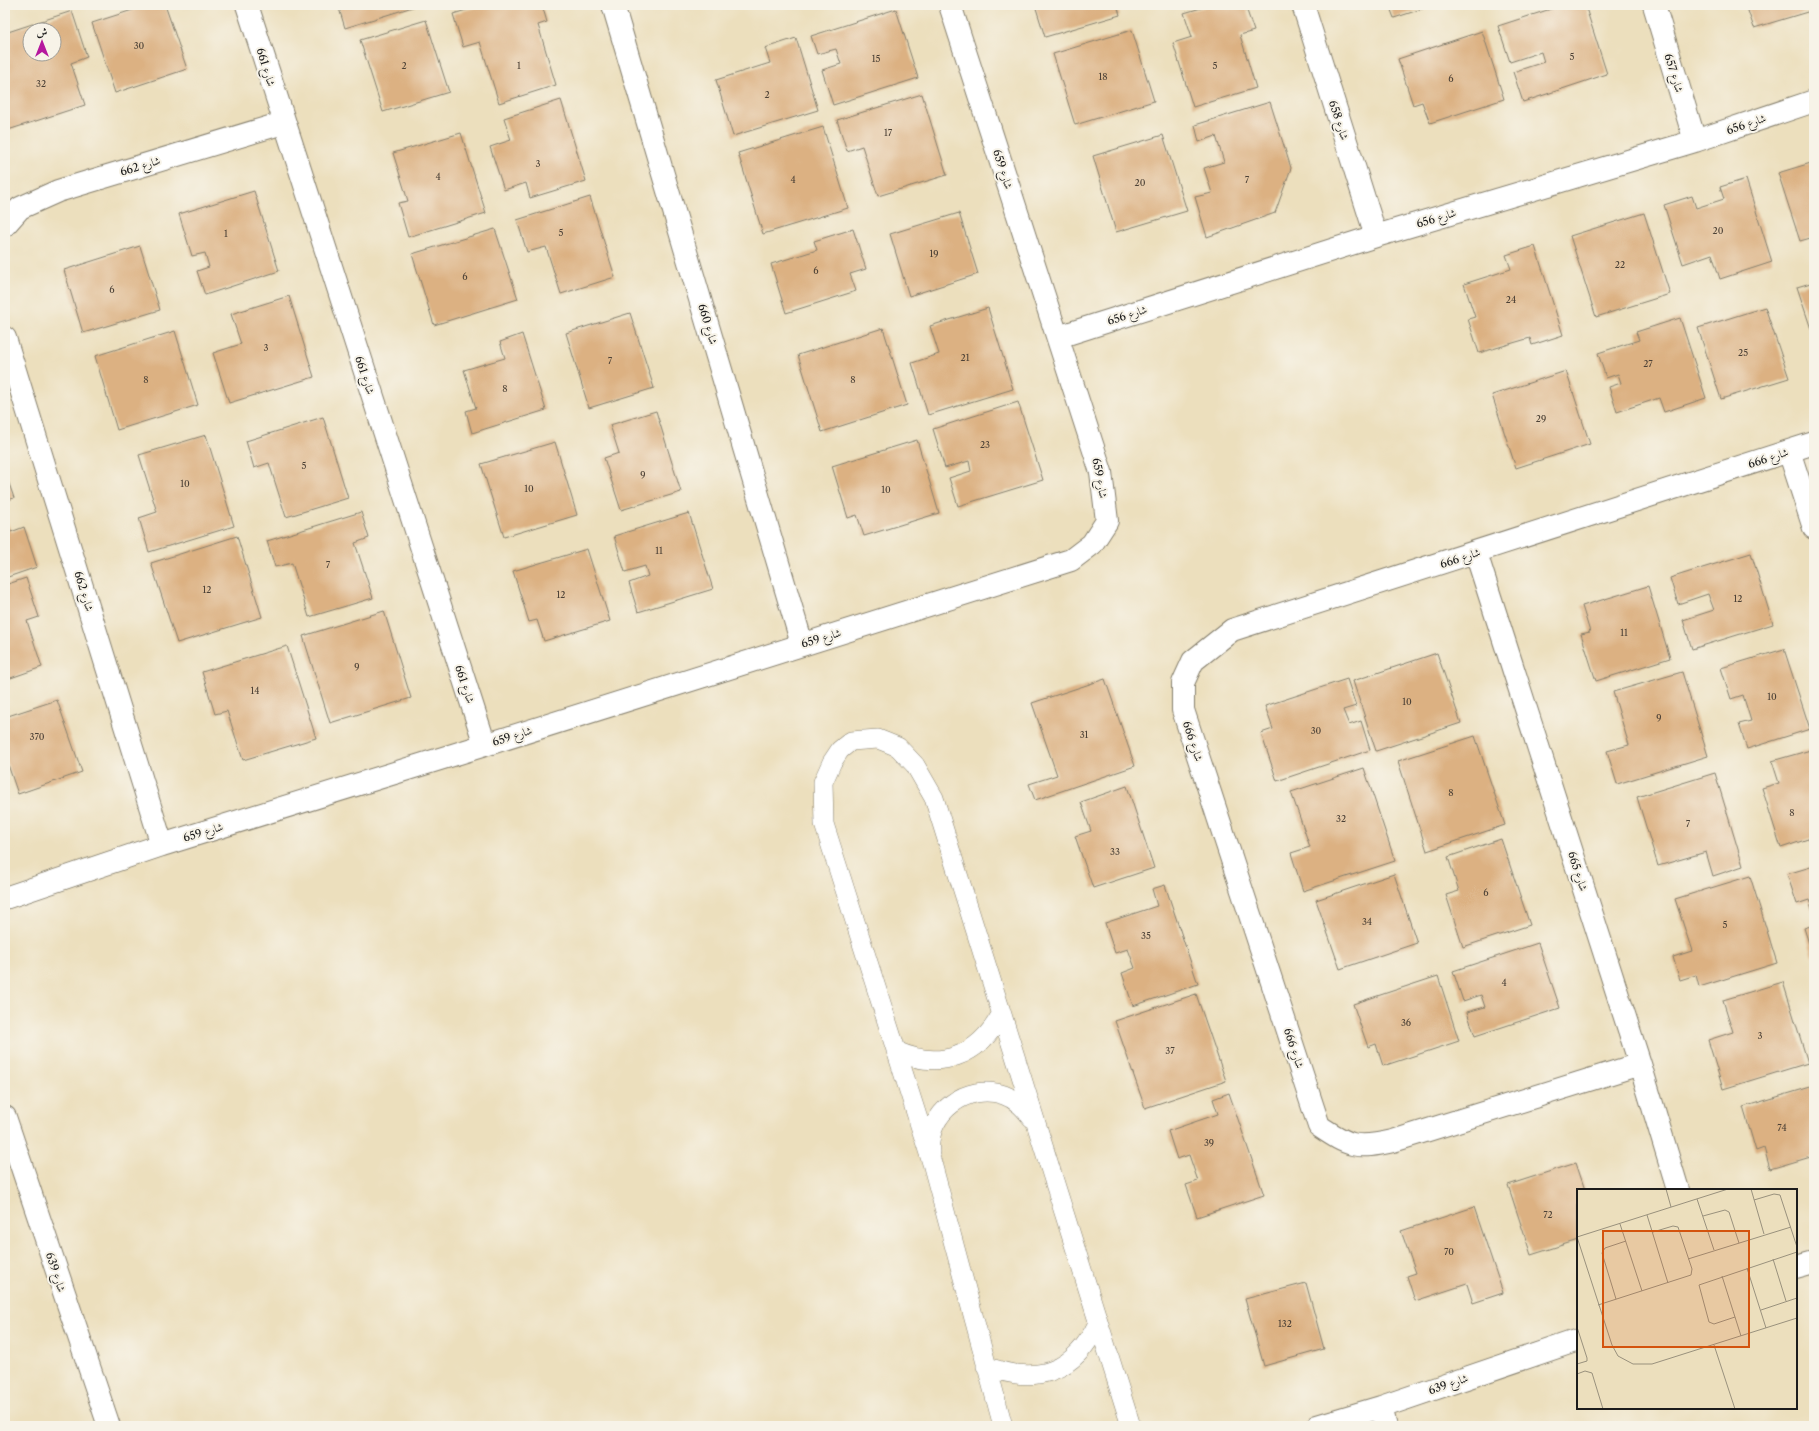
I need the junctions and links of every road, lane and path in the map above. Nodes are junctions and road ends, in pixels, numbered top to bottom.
1 (247, 5) edge
2 (950, 5) edge
3 (1303, 5) edge
4 (1654, 5) edge
5 (619, 7) edge
6 (1814, 101) edge
7 (283, 123) junction
8 (1695, 141) junction
9 (5, 225) edge
10 (1376, 236) junction
11 (1058, 337) junction
12 (5, 338) edge
13 (1814, 443) edge
14 (1789, 451) junction
15 (1814, 528) edge
16 (1476, 553) junction
17 (802, 644) junction
18 (485, 745) junction
19 (162, 845) junction
20 (5, 898) edge
21 (1001, 1015) junction
22 (896, 1051) junction
23 (1640, 1064) junction
24 (5, 1117) edge
25 (1034, 1121) junction
26 (932, 1163) junction
27 (1678, 1189) edge
28 (1814, 1262) edge
29 (1797, 1267) edge
30 (1098, 1322) junction
31 (1577, 1340) edge
32 (986, 1366) junction
33 (1383, 1417) edge
34 (109, 1426) edge
35 (1003, 1426) edge
36 (1131, 1426) edge
37 (1317, 1426) edge

1 - 7 street, شارع 661
2 - 11 street, شارع 659
3 - 10 street, شارع 658
4 - 8 street, شارع 657
5 - 17 street, شارع 660
6 - 8 street, شارع 656
7 - 9 street, شارع 662
7 - 18 street, شارع 661
8 - 10 street, شارع 656
10 - 11 street, شارع 656
11 - 17 street, شارع 659
12 - 19 street, شارع 662
13 - 14 street, شارع 666
14 - 15 street
14 - 16 street, شارع 666
16 - 23 street, شارع 665
16 - 23 street, شارع 666
17 - 18 street, شارع 659
18 - 19 street, شارع 659
19 - 20 street, شارع 659
21 - 22 lane
21 - 22 lane
21 - 25 lane
22 - 26 lane
23 - 27 street, شارع 665
24 - 34 street, شارع 639
25 - 26 lane
25 - 30 lane
26 - 32 lane
28 - 29 street
30 - 32 lane
30 - 36 lane
31 - 33 street, شارع 639
32 - 35 lane
33 - 37 street, شارع 639

